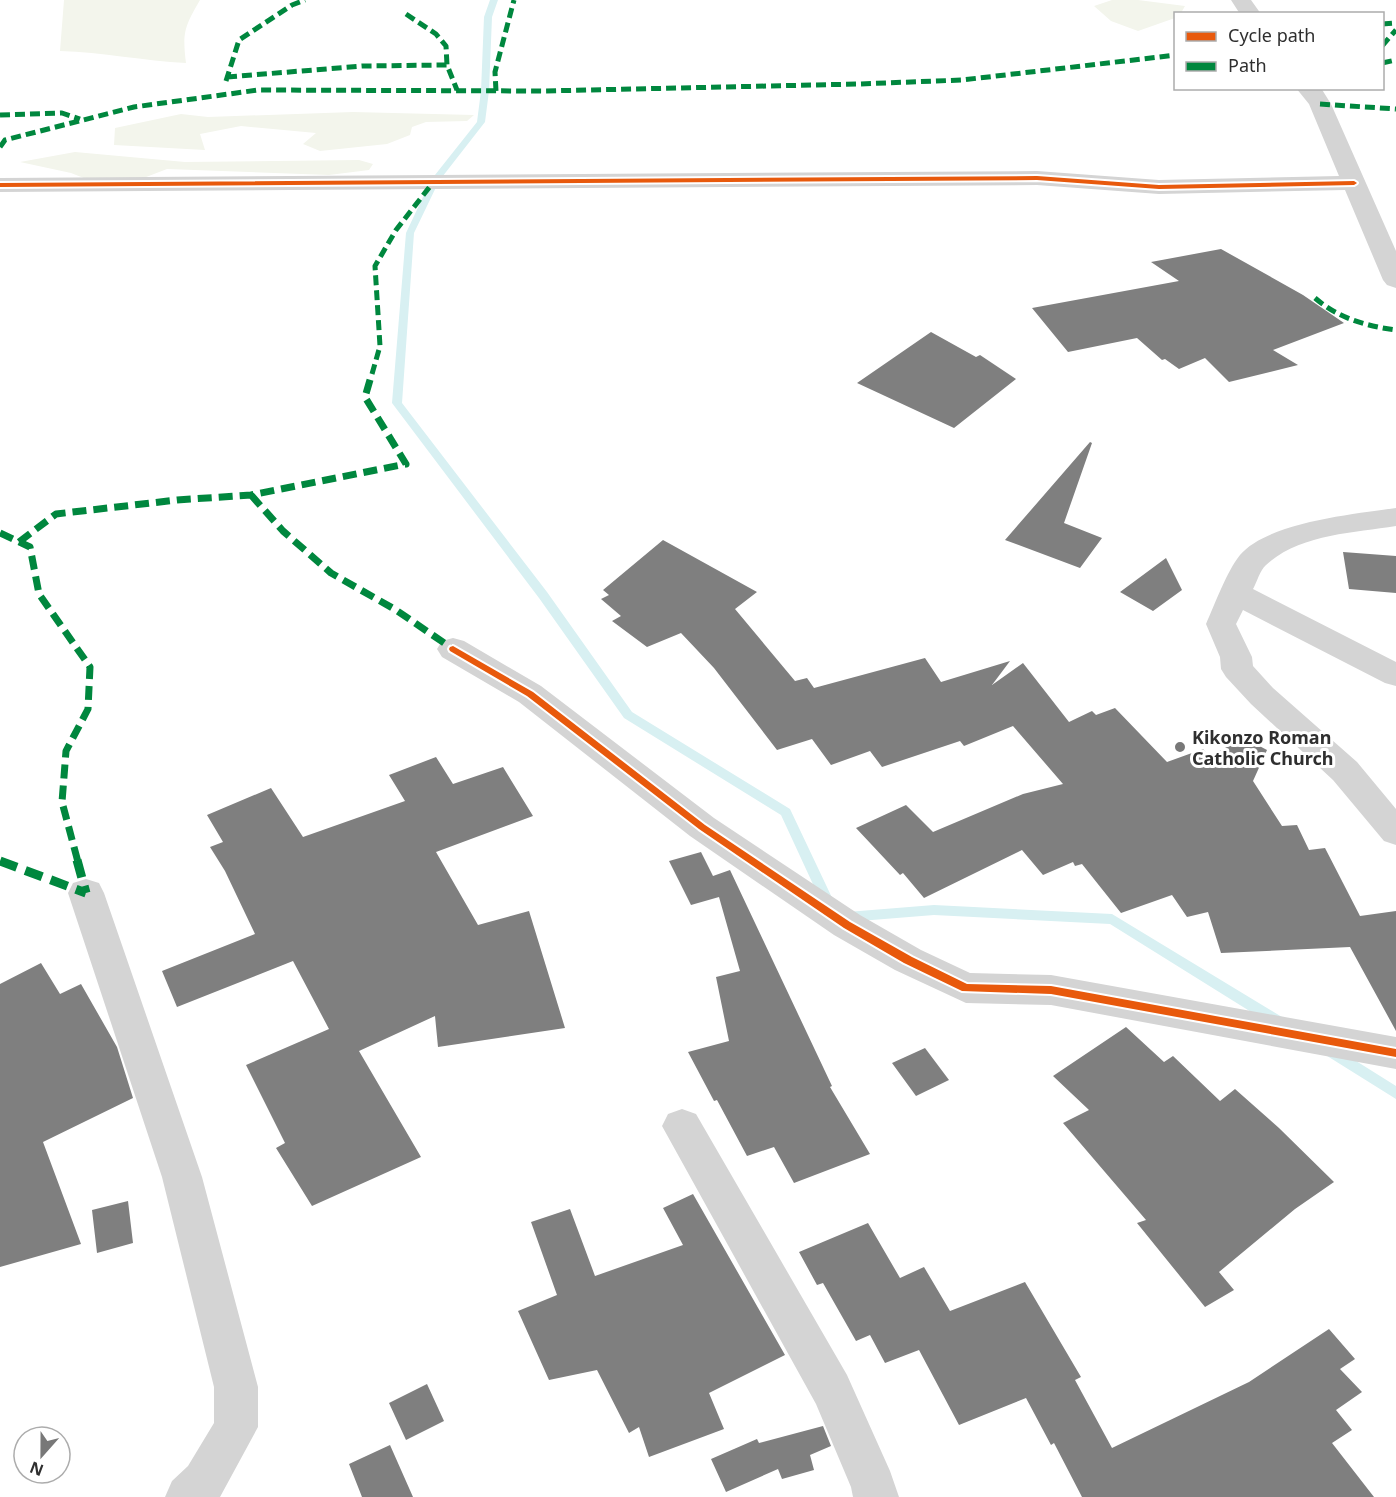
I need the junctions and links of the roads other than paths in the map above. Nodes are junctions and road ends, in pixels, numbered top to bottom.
1 (1309, 90) edge
2 (1354, 183) junction
3 (0, 185) edge
4 (1396, 280) edge
5 (1396, 517) edge
6 (1235, 593) junction
7 (453, 649) dead end
8 (1396, 675) edge
9 (1396, 832) edge
10 (86, 893) dead end
11 (1396, 1053) edge
12 (682, 1126) dead end
13 (188, 1497) edge
14 (876, 1497) edge

1 - 2 street
2 - 3 street
2 - 4 street
5 - 6 street
6 - 8 street
6 - 9 street
7 - 11 street
10 - 13 street
12 - 14 street

